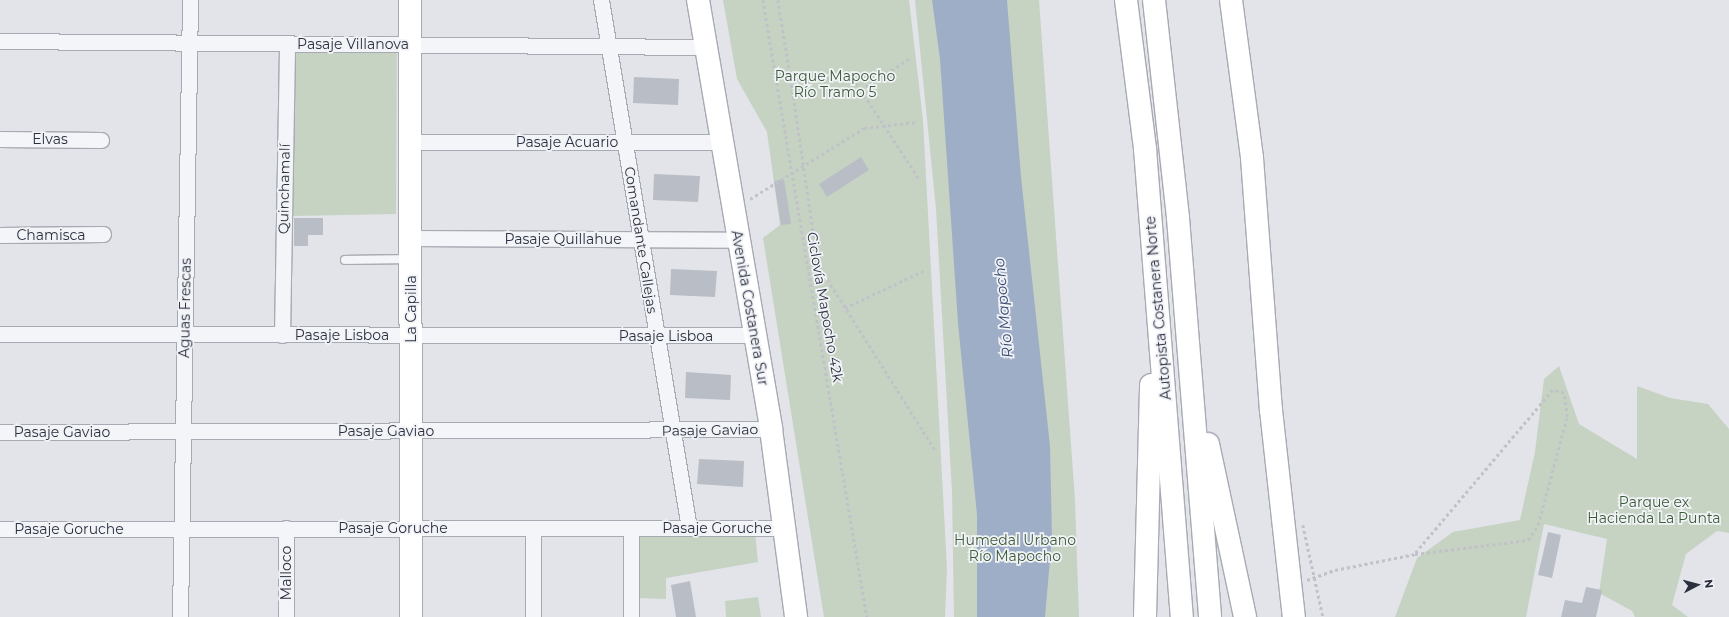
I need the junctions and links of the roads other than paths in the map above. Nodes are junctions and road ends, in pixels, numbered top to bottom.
1 (190, 0) edge
2 (410, 0) edge
3 (602, 0) edge
4 (698, 0) edge
5 (1126, 0) edge
6 (1154, 0) edge
7 (1231, 0) edge
8 (0, 41) edge
9 (190, 43) junction
10 (287, 44) junction
11 (410, 45) junction
12 (609, 47) junction
13 (706, 47) junction
14 (0, 139) edge
15 (101, 140) dead end
16 (411, 142) junction
17 (625, 142) junction
18 (722, 142) junction
19 (102, 234) dead end
20 (0, 235) edge
21 (411, 238) junction
22 (640, 240) junction
23 (739, 240) junction
24 (411, 259) junction
25 (345, 260) dead end
26 (1158, 286) junction
27 (1184, 302) junction
28 (0, 334) edge
29 (184, 335) junction
30 (282, 335) junction
31 (412, 335) junction
32 (756, 335) junction
33 (657, 336) junction
34 (771, 429) junction
35 (183, 431) junction
36 (412, 431) junction
37 (673, 431) junction
38 (0, 432) edge
39 (1292, 520) junction
40 (181, 528) junction
41 (286, 528) junction
42 (412, 528) junction
43 (533, 528) junction
44 (631, 528) junction
45 (689, 528) junction
46 (785, 528) junction
47 (0, 529) edge
48 (180, 617) edge
49 (286, 617) edge
50 (411, 617) edge
51 (533, 617) edge
52 (631, 617) edge
53 (796, 617) edge
54 (1145, 617) edge
55 (1182, 617) edge
56 (1210, 617) edge
57 (1245, 617) edge
58 (1294, 617) edge
59 (1308, 617) edge

1 - 9 street, Aguas Frescas
2 - 11 main road, La Capilla
3 - 12 street, Comandante Callejas
4 - 13 main road, Avenida Costanera Sur
5 - 26 main road, Autopista Costanera Norte
6 - 27 main road, Autopista Costanera Norte
7 - 39 main road
8 - 9 street, Pasaje Villanova
9 - 10 street, Pasaje Villanova
9 - 29 street, Aguas Frescas
10 - 11 street, Pasaje Villanova
10 - 30 street, Quinchamalí
11 - 12 street, Pasaje Villanova
11 - 16 main road, La Capilla
12 - 13 street, Pasaje Villanova
12 - 17 street, Comandante Callejas
13 - 18 main road, Avenida Costanera Sur
14 - 15 street, Elvas
16 - 17 street, Pasaje Acuario
16 - 21 main road, La Capilla
17 - 18 street, Pasaje Acuario
17 - 22 street, Comandante Callejas
18 - 23 main road, Avenida Costanera Sur
19 - 20 street, Chamisca
21 - 22 street, Pasaje Quillahue
21 - 24 main road, La Capilla
22 - 23 street, Pasaje Quillahue
22 - 33 street, Comandante Callejas
23 - 32 main road, Avenida Costanera Sur
24 - 25 lane
24 - 31 main road, La Capilla
26 - 54 main road
26 - 55 main road, Autopista Costanera Norte
27 - 56 main road, Autopista Costanera Norte
27 - 57 main road
28 - 29 street, Pasaje Lisboa
29 - 30 street, Pasaje Lisboa
29 - 35 street, Aguas Frescas
30 - 31 street, Pasaje Lisboa
31 - 33 street, Pasaje Lisboa
31 - 36 main road, La Capilla
32 - 33 street, Pasaje Lisboa
32 - 34 main road, Avenida Costanera Sur
33 - 37 street, Comandante Callejas
34 - 37 street, Pasaje Gaviao
34 - 46 main road, Avenida Costanera Sur
35 - 36 street, Pasaje Gaviao
35 - 38 street, Pasaje Gaviao
35 - 40 street, Aguas Frescas
36 - 37 street, Pasaje Gaviao
36 - 42 main road, La Capilla
37 - 45 street, Comandante Callejas
39 - 58 main road
39 - 59 main road
40 - 41 street, Pasaje Goruche
40 - 47 street, Pasaje Goruche
40 - 48 street, Aguas Frescas
41 - 42 street, Pasaje Goruche
41 - 49 street, Malloco
42 - 43 street, Pasaje Goruche
42 - 50 main road, La Capilla
43 - 44 street, Pasaje Goruche
43 - 51 street
44 - 45 street, Pasaje Goruche
44 - 52 street
45 - 46 street, Pasaje Goruche
46 - 53 main road, Avenida Costanera Sur

